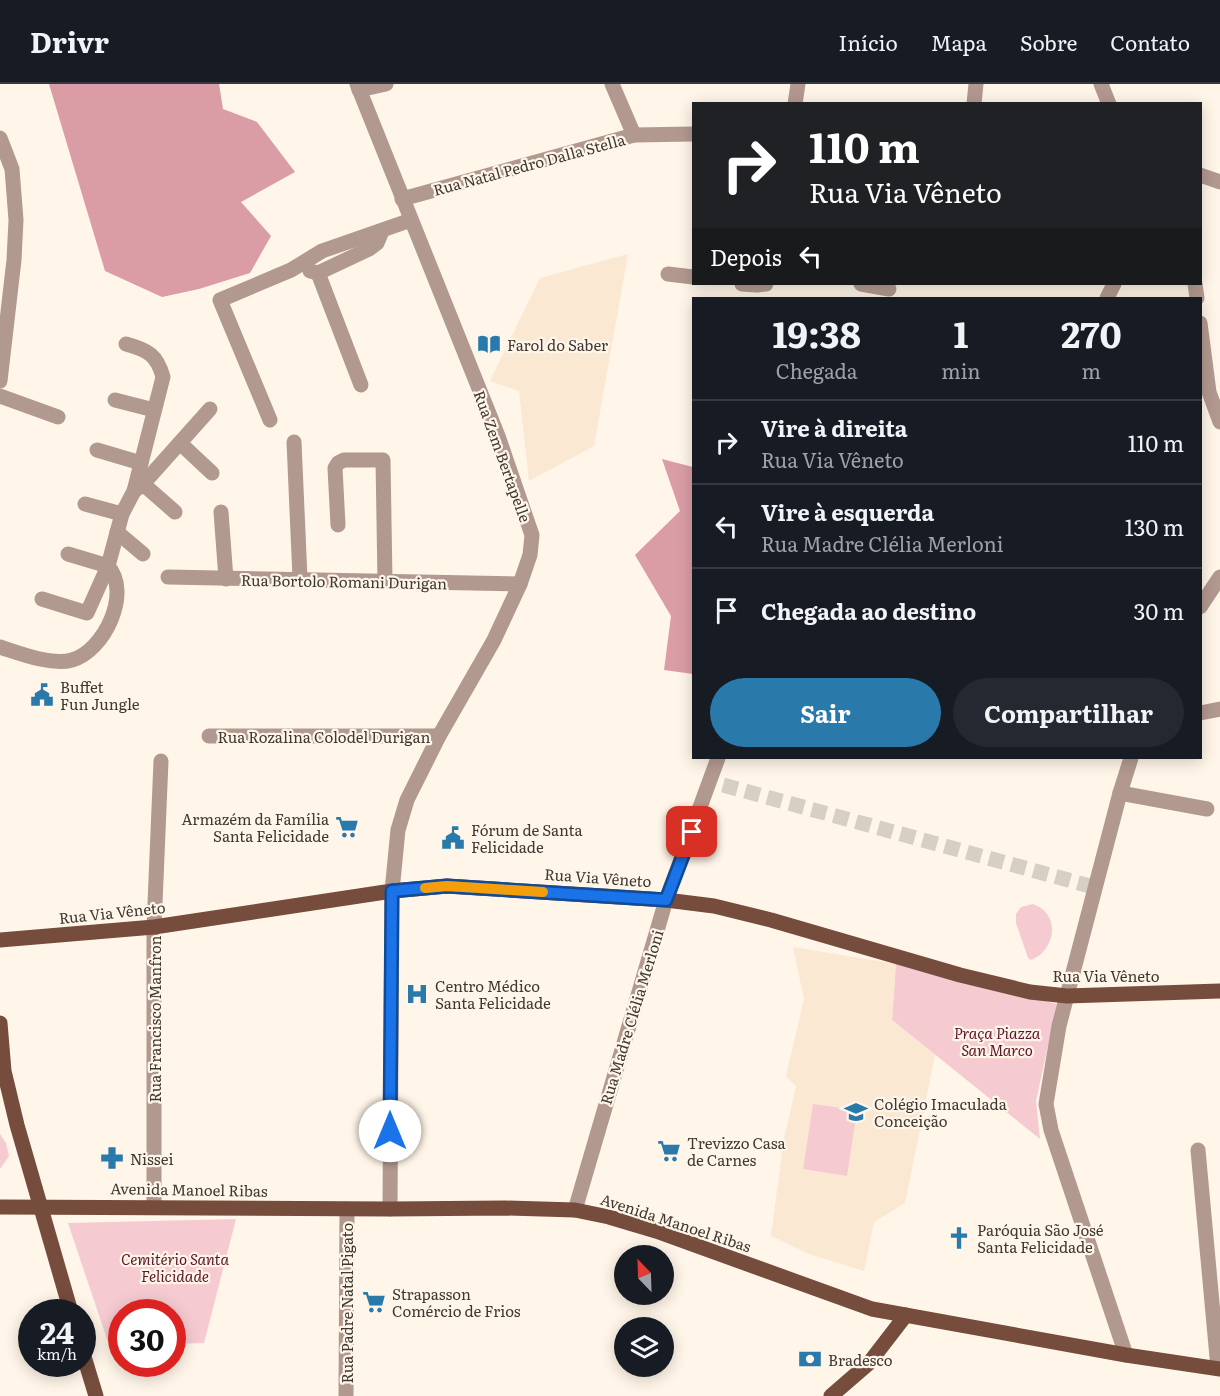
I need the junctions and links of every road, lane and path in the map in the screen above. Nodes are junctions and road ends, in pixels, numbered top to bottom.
1 (386, 84) edge
2 (612, 84) edge
3 (798, 84) edge
4 (976, 84) edge
5 (1101, 84) edge
6 (358, 87) edge
7 (795, 102) edge
8 (974, 102) edge
9 (1107, 102) edge
10 (692, 134) edge
11 (634, 135) junction
12 (0, 138) edge
13 (1202, 176) edge
14 (1220, 182) edge
15 (402, 198) junction
16 (0, 217) edge
17 (16, 220) junction
18 (411, 220) junction
19 (382, 231) junction
20 (291, 270) junction
21 (318, 273) junction
22 (668, 274) dead end
23 (692, 277) edge
24 (866, 285) edge
25 (889, 290) edge
26 (1202, 338) edge
27 (126, 344) dead end
28 (0, 381) edge
29 (361, 385) dead end
30 (0, 396) edge
31 (115, 400) dead end
32 (210, 409) dead end
33 (154, 410) junction
34 (58, 417) dead end
35 (270, 420) dead end
36 (1220, 422) edge
37 (294, 442) dead end
38 (180, 443) junction
39 (97, 450) dead end
40 (141, 463) junction
41 (212, 473) dead end
42 (139, 488) junction
43 (85, 504) dead end
44 (175, 512) dead end
45 (221, 512) dead end
46 (122, 514) junction
47 (338, 525) dead end
48 (117, 532) junction
49 (68, 554) dead end
50 (143, 554) dead end
51 (108, 566) junction
52 (168, 577) dead end
53 (1220, 577) edge
54 (300, 578) junction
55 (226, 579) junction
56 (385, 581) junction
57 (520, 584) junction
58 (42, 599) dead end
59 (1202, 604) edge
60 (0, 647) edge
61 (1220, 709) edge
62 (1202, 713) edge
63 (209, 735) dead end
64 (439, 736) junction
65 (718, 759) edge
66 (1131, 759) edge
67 (161, 760) dead end
68 (1120, 793) junction
69 (1208, 809) dead end
70 (392, 891) junction
71 (666, 900) junction
72 (154, 927) junction
73 (0, 940) edge
74 (1220, 991) edge
75 (1067, 996) junction
76 (0, 1023) edge
77 (1198, 1150) dead end
78 (39, 1206) junction
79 (154, 1206) junction
80 (0, 1207) edge
81 (347, 1209) junction
82 (390, 1209) junction
83 (574, 1210) junction
84 (1213, 1249) edge
85 (67, 1299) edge
86 (906, 1315) junction
87 (1126, 1355) junction
88 (1219, 1369) edge
89 (90, 1377) edge
90 (96, 1396) edge
91 (346, 1396) edge
92 (831, 1396) edge

1 - 6 street
2 - 11 street
3 - 7 street
4 - 8 street
5 - 9 street
6 - 15 street, Rua Zem Bertapelle
10 - 11 street, Rua Natal Pedro Dalla Stella
11 - 15 street, Rua Natal Pedro Dalla Stella
12 - 17 street
13 - 14 street
15 - 18 street, Rua Zem Bertapelle
16 - 17 street
17 - 28 street
18 - 19 street
18 - 57 street, Rua Zem Bertapelle
19 - 20 street
19 - 21 street
20 - 21 street
20 - 35 street
21 - 29 street
22 - 23 street
24 - 25 street
26 - 36 street
27 - 33 street
30 - 34 street
31 - 33 street
32 - 38 street
33 - 40 street
37 - 54 street
38 - 41 street
38 - 42 street
39 - 40 street
40 - 42 street
42 - 44 street
42 - 46 street
43 - 46 street
45 - 55 street
46 - 48 street
47 - 56 street
48 - 50 street
48 - 51 street
49 - 51 street
51 - 58 street
51 - 60 street
52 - 55 street, Rua Bortolo Romani Durigan
53 - 59 street
54 - 55 street, Rua Bortolo Romani Durigan
54 - 56 street, Rua Bortolo Romani Durigan
56 - 57 street, Rua Bortolo Romani Durigan
57 - 64 street, Rua Zem Bertapelle
61 - 62 street
63 - 64 street, Rua Rozalina Colodel Durigan
64 - 70 street, Rua Zem Bertapelle
65 - 71 street, Rua Madre Clélia Merloni
66 - 68 street
67 - 72 street, Rua Francisco Manfron
68 - 69 street
68 - 75 street
70 - 71 main road, Rua Via Vêneto
70 - 72 main road, Rua Via Vêneto
70 - 82 street, Rua Zem Bertapelle
71 - 75 main road, Rua Via Vêneto
71 - 83 street, Rua Madre Clélia Merloni
72 - 73 main road, Rua Via Vêneto
72 - 79 street, Rua Francisco Manfron
74 - 75 main road, Rua Via Vêneto
75 - 87 street
76 - 78 main road
77 - 84 street
78 - 79 main road, Avenida Manoel Ribas
78 - 80 main road, Avenida Manoel Ribas
78 - 85 main road
79 - 81 main road, Avenida Manoel Ribas
81 - 82 main road, Avenida Manoel Ribas
81 - 91 street, Rua Padre Natal Pigato
82 - 83 main road, Avenida Manoel Ribas
83 - 86 main road, Avenida Manoel Ribas
84 - 88 street
86 - 87 main road, Avenida Manoel Ribas
86 - 92 main road
87 - 88 main road, Avenida Manoel Ribas
89 - 90 main road

